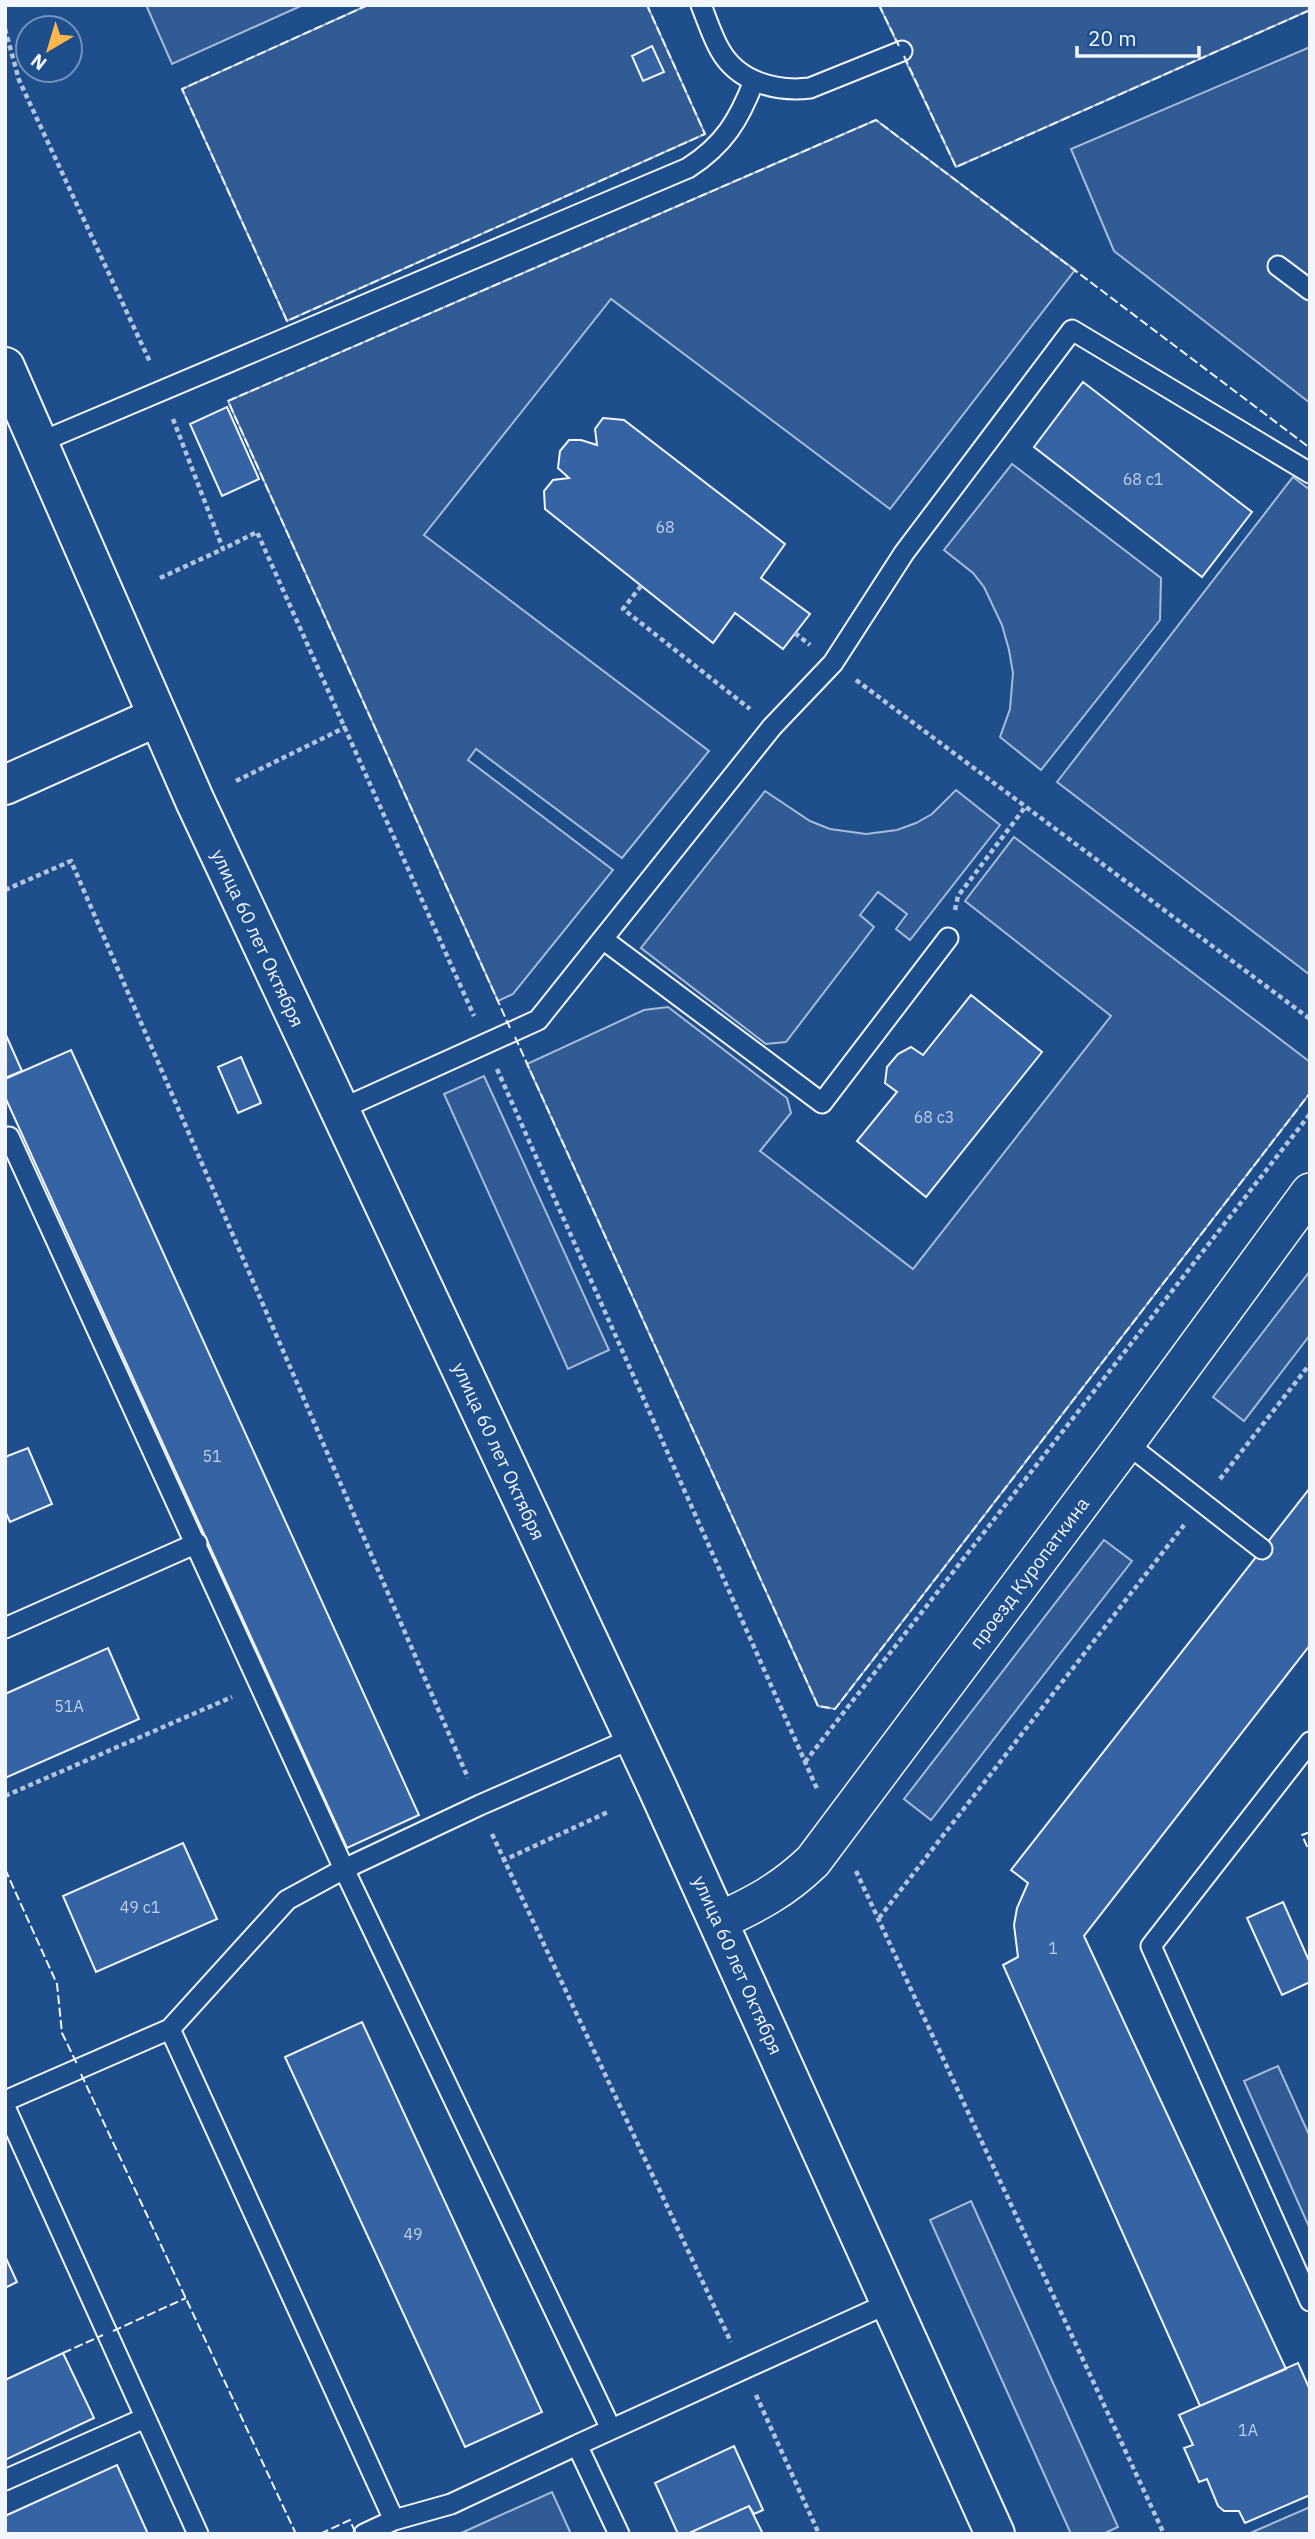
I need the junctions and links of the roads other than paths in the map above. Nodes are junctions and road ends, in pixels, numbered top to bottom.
1 (705, 7) edge
2 (902, 51) dead end
3 (754, 81) junction
4 (1278, 266) dead end
5 (1310, 290) edge
6 (9, 385) edge
7 (38, 443) junction
8 (1310, 473) edge
9 (157, 717) junction
10 (5, 785) edge
11 (948, 939) road end
12 (604, 940) junction
13 (339, 1110) junction
14 (5, 1139) edge
15 (1310, 1192) edge
16 (1126, 1443) junction
17 (197, 1543) junction
18 (1262, 1549) dead end
19 (5, 1628) edge
20 (633, 1738) junction
21 (1310, 1742) edge
22 (344, 1869) junction
23 (719, 1921) junction
24 (170, 2029) junction
25 (5, 2101) edge
26 (5, 2107) edge
27 (1310, 2301) edge
28 (889, 2303) junction
29 (145, 2418) junction
30 (611, 2430) junction
31 (577, 2445) junction
32 (5, 2480) edge
33 (394, 2520) junction
34 (198, 2534) edge
35 (364, 2534) edge
36 (619, 2534) edge
37 (995, 2534) edge

1 - 3 lane
2 - 3 lane
3 - 7 lane
4 - 5 lane
6 - 7 main road, улица 60 лет Октября
7 - 9 main road, улица 60 лет Октября
8 - 12 lane
9 - 10 main road
9 - 13 main road, улица 60 лет Октября
11 - 12 lane
12 - 13 lane
13 - 20 main road, улица 60 лет Октября
14 - 17 lane
15 - 16 street, проезд Куропаткина
16 - 18 lane
16 - 23 street, проезд Куропаткина
17 - 19 lane
17 - 22 lane
20 - 22 lane
20 - 23 main road, улица 60 лет Октября
21 - 27 lane
22 - 24 lane
22 - 30 lane
23 - 28 main road, улица 60 лет Октября
24 - 25 lane
24 - 33 lane
26 - 29 lane
28 - 30 lane
28 - 37 main road, улица 60 лет Октября
29 - 32 lane
29 - 34 lane
30 - 31 lane
31 - 33 lane
31 - 36 lane
33 - 35 lane

